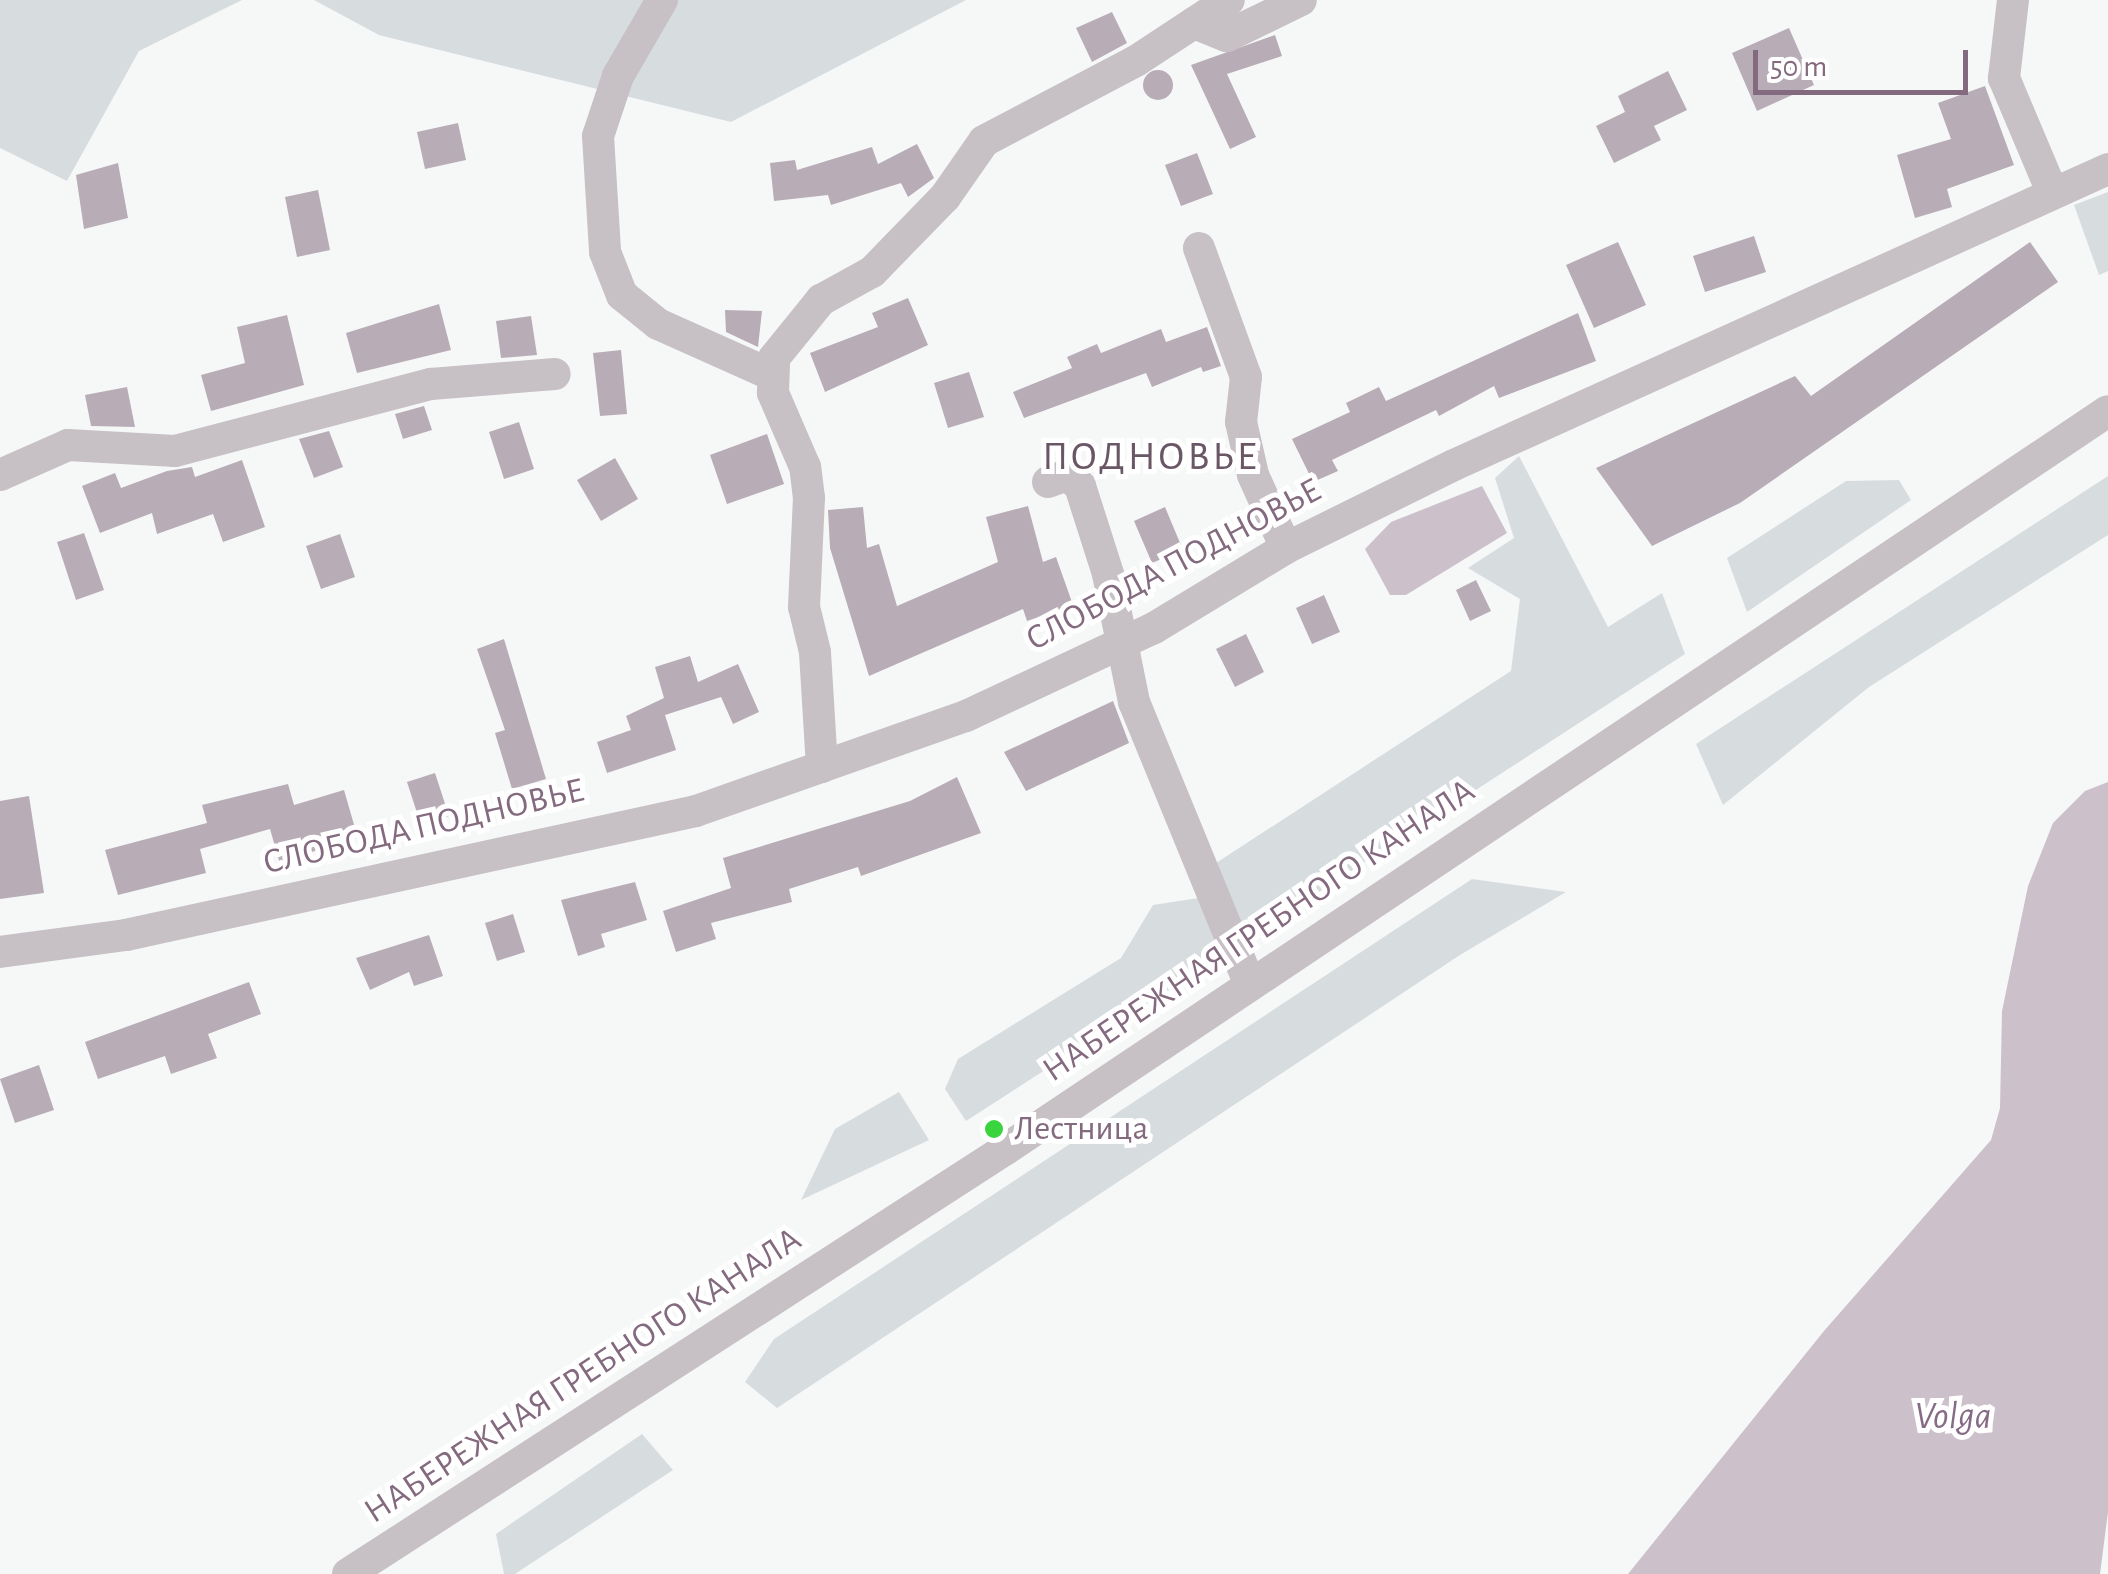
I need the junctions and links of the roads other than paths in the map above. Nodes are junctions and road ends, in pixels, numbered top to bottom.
1 (662, 0) edge
2 (1229, 0) edge
3 (1301, 0) edge
4 (2014, 0) edge
5 (1194, 22) junction
6 (2108, 169) edge
7 (2051, 189) junction
8 (1199, 248) dead end
9 (555, 374) dead end
10 (770, 374) junction
11 (2108, 411) edge
12 (0, 476) edge
13 (1048, 482) dead end
14 (1286, 548) junction
15 (1118, 646) junction
16 (822, 767) junction
17 (0, 952) edge
18 (1250, 985) junction
19 (348, 1574) edge

1 - 10 street
2 - 5 street
3 - 5 street
4 - 7 street
5 - 10 street
6 - 7 street, СЛОБОДА ПОДНОВЬЕ
7 - 14 street, СЛОБОДА ПОДНОВЬЕ
8 - 14 street
9 - 12 street
10 - 16 street
11 - 18 street, НАБЕРЕЖНАЯ ГРЕБНОГО КАНАЛА
13 - 15 street
14 - 15 street, СЛОБОДА ПОДНОВЬЕ
15 - 16 street, СЛОБОДА ПОДНОВЬЕ
15 - 18 street
16 - 17 street, СЛОБОДА ПОДНОВЬЕ
18 - 19 street, НАБЕРЕЖНАЯ ГРЕБНОГО КАНАЛА

